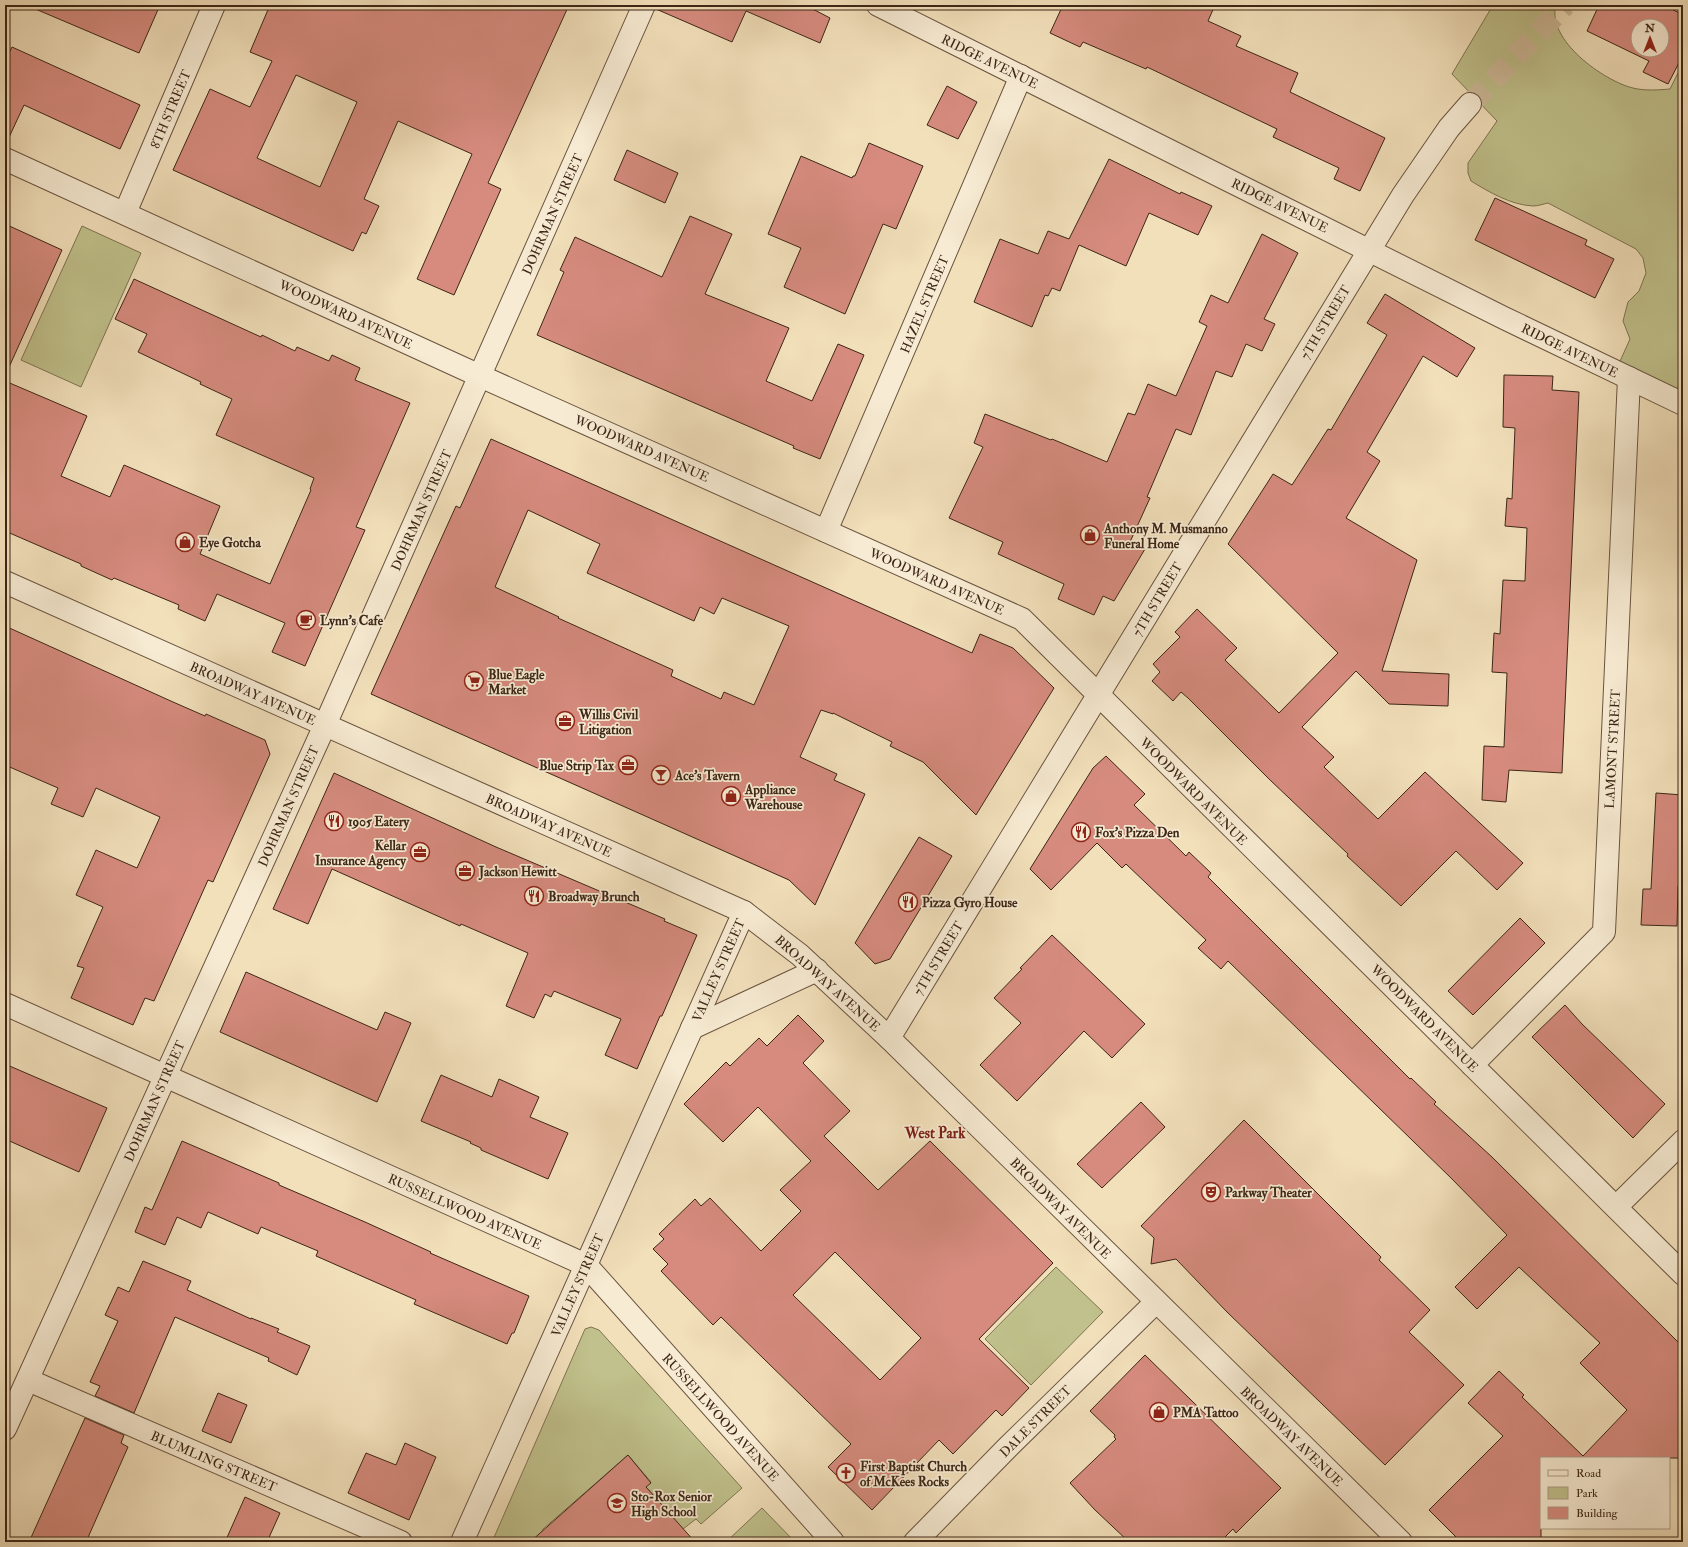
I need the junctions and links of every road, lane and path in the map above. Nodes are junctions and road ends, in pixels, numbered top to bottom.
1 (214, 5) edge
2 (644, 5) edge
3 (878, 5) edge
4 (1021, 76) junction
5 (1470, 104) tunnel mouth
6 (5, 159) edge
7 (125, 213) junction
8 (1370, 250) junction
9 (480, 376) junction
10 (1628, 378) junction
11 (1683, 404) edge
12 (826, 532) junction
13 (5, 582) edge
14 (1098, 696) junction
15 (325, 725) junction
16 (744, 912) junction
17 (817, 970) junction
18 (5, 1004) edge
19 (692, 1028) junction
20 (889, 1038) junction
21 (1472, 1065) junction
22 (165, 1076) junction
23 (1683, 1141) edge
24 (1616, 1207) junction
25 (586, 1266) junction
26 (1683, 1274) edge
27 (1156, 1302) junction
28 (28, 1380) junction
29 (5, 1429) edge
30 (401, 1542) edge
31 (462, 1542) edge
32 (833, 1542) edge
33 (915, 1542) edge
34 (1400, 1542) edge

1 - 7 street, 8TH STREET
2 - 9 street, DOHRMAN STREET
3 - 4 street, RIDGE AVENUE
4 - 8 street, RIDGE AVENUE
4 - 12 street, HAZEL STREET
5 - 8 street, 7TH STREET
6 - 7 street, WOODWARD AVENUE
7 - 9 street, WOODWARD AVENUE
8 - 10 street, RIDGE AVENUE
8 - 14 street, 7TH STREET
9 - 12 street, WOODWARD AVENUE
9 - 15 street, DOHRMAN STREET
10 - 11 street, RIDGE AVENUE
10 - 21 street, LAMONT STREET
12 - 14 street, WOODWARD AVENUE
13 - 15 street, BROADWAY AVENUE
14 - 20 street, 7TH STREET
14 - 21 street, WOODWARD AVENUE
15 - 16 street, BROADWAY AVENUE
15 - 22 street, DOHRMAN STREET
16 - 17 street, BROADWAY AVENUE
16 - 19 street, VALLEY STREET
17 - 19 street, VALLEY STREET
17 - 20 street, BROADWAY AVENUE
18 - 22 street, RUSSELLWOOD AVENUE
19 - 25 street, VALLEY STREET
20 - 27 street, BROADWAY AVENUE
21 - 24 street, WOODWARD AVENUE
22 - 25 street, RUSSELLWOOD AVENUE
22 - 28 street, DOHRMAN STREET
23 - 24 street
24 - 26 street, WOODWARD AVENUE
25 - 31 street, VALLEY STREET
25 - 32 street, RUSSELLWOOD AVENUE
27 - 33 street, DALE STREET
27 - 34 street, BROADWAY AVENUE
28 - 29 street, DOHRMAN STREET
28 - 30 street, BLUMLING STREET

